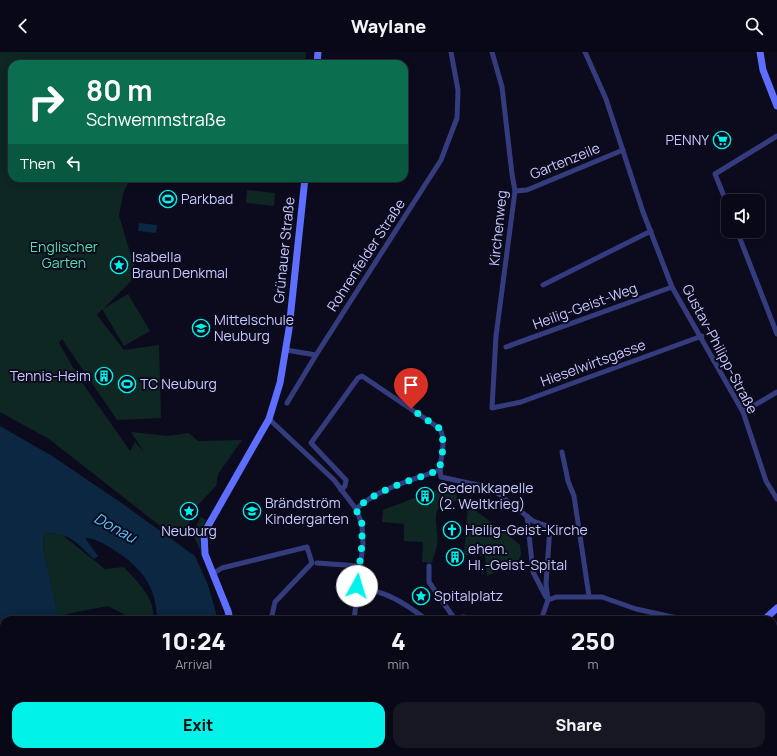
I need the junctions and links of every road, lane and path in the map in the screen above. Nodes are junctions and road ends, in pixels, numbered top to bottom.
1 (451, 52) edge
2 (492, 52) edge
3 (585, 52) edge
4 (760, 52) edge
5 (777, 106) edge
6 (777, 136) edge
7 (623, 150) junction
8 (305, 182) edge
9 (515, 191) junction
10 (723, 194) edge
11 (651, 231) junction
12 (740, 238) edge
13 (543, 285) dead end
14 (672, 287) junction
15 (777, 334) edge
16 (702, 336) junction
17 (506, 347) dead end
18 (286, 350) junction
19 (316, 355) junction
20 (777, 392) edge
21 (287, 403) dead end
22 (492, 408) joint
23 (743, 412) junction
24 (269, 419) junction
25 (562, 452) dead end
26 (439, 470) junction
27 (341, 490) junction
28 (777, 500) edge
29 (356, 509) junction
30 (527, 516) junction
31 (314, 563) junction
32 (359, 566) junction
33 (429, 566) dead end
34 (214, 573) junction
35 (357, 586) junction
36 (589, 596) junction
37 (548, 600) junction
38 (777, 608) edge
39 (229, 616) edge
40 (273, 616) edge
41 (354, 616) edge
42 (422, 616) edge
43 (451, 616) edge
44 (542, 616) edge
45 (668, 616) edge
46 (768, 616) edge

1 - 19 street, Rohrenfelder Straße
2 - 9 street, Kirchenweg
3 - 7 street, Gustav-Philipp-Straße
4 - 5 street
6 - 10 street
7 - 9 street, Gartenzeile
7 - 11 street, Gustav-Philipp-Straße
8 - 18 street, Grünauer Straße
9 - 22 street, Kirchenweg
11 - 13 street
11 - 14 street, Gustav-Philipp-Straße
12 - 15 street
14 - 16 street, Gustav-Philipp-Straße
14 - 17 street, Heilig-Geist-Weg
16 - 22 street, Hieselwirtsgasse
16 - 23 street, Gustav-Philipp-Straße
18 - 19 street
18 - 24 street, Grünauer Straße
19 - 21 street, Rohrenfelder Straße
20 - 23 street
23 - 28 street, Gustav-Philipp-Straße
24 - 27 street
24 - 34 street, Grünauer Straße
25 - 36 street
26 - 27 street
26 - 29 street
26 - 30 street
27 - 29 street
29 - 32 street
30 - 37 street
30 - 37 street
31 - 32 street
31 - 34 street
31 - 40 street
32 - 35 street
33 - 43 street
34 - 39 street, Grünauer Straße
35 - 41 street
35 - 42 street
36 - 37 street
36 - 45 street
37 - 44 street
38 - 46 street

